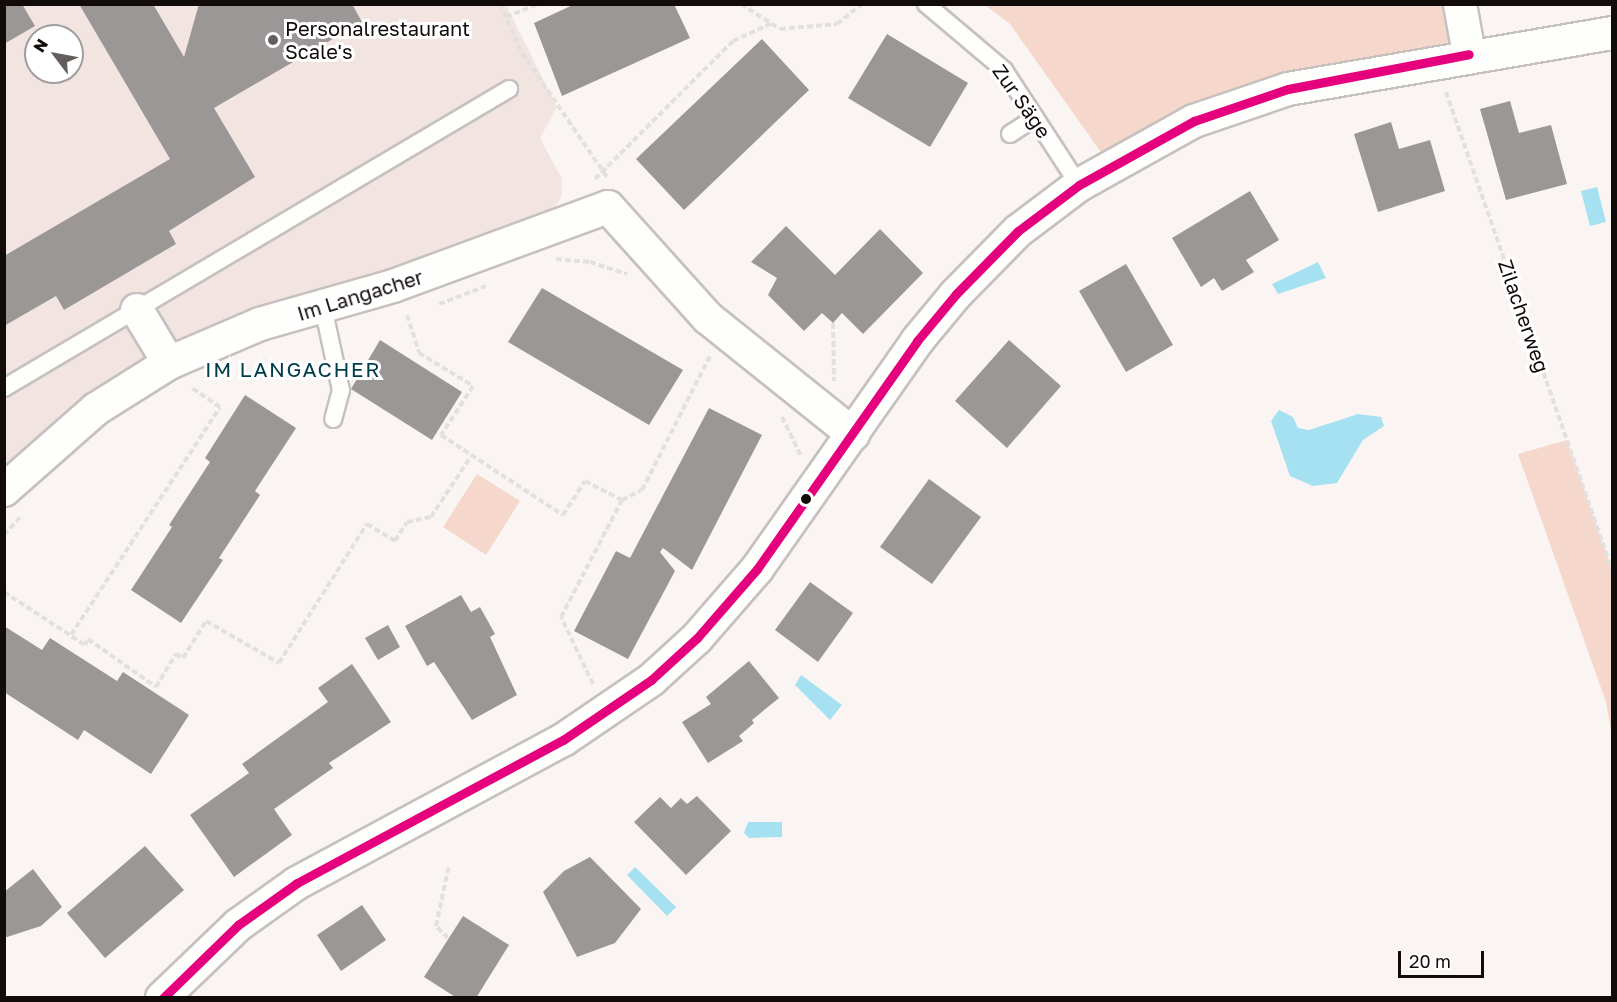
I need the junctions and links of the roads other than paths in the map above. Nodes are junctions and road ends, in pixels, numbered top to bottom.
1 (926, 4) edge
2 (1460, 4) edge
3 (1612, 33) edge
4 (1455, 57) junction
5 (509, 89) dead end
6 (1035, 117) junction
7 (1010, 134) dead end
8 (1078, 185) junction
9 (323, 307) junction
10 (137, 310) junction
11 (177, 373) junction
12 (4, 388) edge
13 (341, 413) dead end
14 (853, 434) junction
15 (4, 490) edge
16 (162, 998) edge

1 - 6 lane, Zur Säge
2 - 4 street
3 - 4 street
4 - 8 street
5 - 10 lane
6 - 7 lane
6 - 8 lane, Zur Säge
8 - 14 street
9 - 11 street, Im Langacher
9 - 13 lane
9 - 14 street, Im Langacher
10 - 11 street
10 - 12 lane
11 - 15 street, Im Langacher
14 - 16 street

